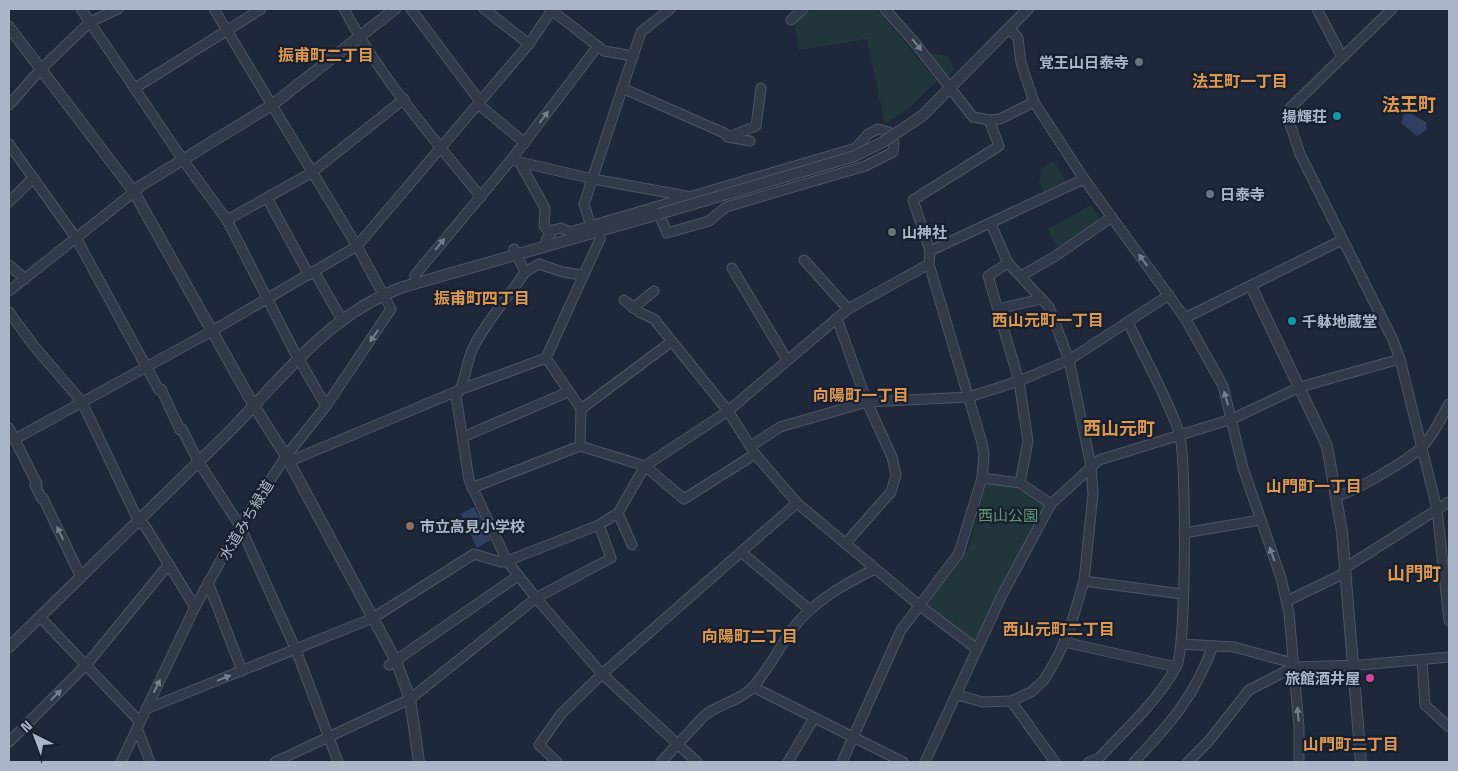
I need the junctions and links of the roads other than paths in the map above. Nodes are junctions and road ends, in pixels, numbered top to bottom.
1 (81, 9) edge
2 (118, 9) edge
3 (214, 9) edge
4 (261, 9) edge
5 (344, 9) edge
6 (395, 9) edge
7 (411, 9) edge
8 (484, 9) edge
9 (670, 9) edge
10 (803, 9) edge
11 (885, 9) edge
12 (1028, 9) edge
13 (1317, 9) edge
14 (1392, 9) edge
15 (551, 10) edge
16 (791, 20) dead end
17 (90, 22) junction
18 (9, 27) edge
19 (1009, 28) junction
20 (226, 29) junction
21 (359, 37) junction
22 (529, 44) junction
23 (598, 46) junction
24 (633, 56) junction
25 (1342, 57) junction
26 (41, 69) junction
27 (135, 88) junction
28 (622, 88) junction
29 (761, 88) dead end
30 (950, 88) junction
31 (404, 99) junction
32 (478, 102) junction
33 (1034, 102) junction
34 (9, 105) edge
35 (272, 105) junction
36 (989, 120) junction
37 (728, 137) junction
38 (750, 141) dead end
39 (524, 143) junction
40 (9, 144) edge
41 (441, 148) junction
42 (183, 160) junction
43 (515, 162) junction
44 (311, 173) junction
45 (33, 178) junction
46 (593, 179) junction
47 (1084, 179) junction
48 (134, 192) junction
49 (690, 196) junction
50 (481, 197) junction
51 (267, 198) junction
52 (9, 202) edge
53 (659, 214) junction
54 (1112, 217) junction
55 (227, 220) junction
56 (991, 224) junction
57 (595, 229) junction
58 (550, 233) junction
59 (76, 238) junction
60 (1342, 240) junction
61 (357, 246) junction
62 (545, 247) junction
63 (930, 250) junction
64 (515, 252) junction
65 (804, 260) dead end
66 (1008, 263) junction
67 (929, 264) junction
68 (9, 265) edge
69 (732, 268) dead end
70 (526, 272) junction
71 (312, 274) junction
72 (582, 275) junction
73 (1021, 276) junction
74 (24, 279) junction
75 (415, 284) junction
76 (1251, 286) junction
77 (654, 291) dead end
78 (9, 292) edge
79 (384, 294) junction
80 (1169, 295) junction
81 (269, 298) junction
82 (1041, 298) junction
83 (624, 300) dead end
84 (633, 308) junction
85 (848, 309) junction
86 (998, 309) junction
87 (9, 312) edge
88 (1186, 318) junction
89 (837, 319) junction
90 (342, 320) junction
91 (1128, 322) junction
92 (212, 331) junction
93 (671, 342) junction
94 (298, 357) junction
95 (546, 358) junction
96 (1400, 359) junction
97 (787, 360) junction
98 (1069, 360) junction
99 (147, 365) junction
100 (1019, 381) junction
101 (1300, 387) junction
102 (462, 389) junction
103 (568, 392) junction
104 (969, 397) junction
105 (82, 402) junction
106 (867, 402) junction
107 (1449, 404) edge
108 (254, 406) junction
109 (326, 406) junction
110 (581, 409) junction
111 (728, 411) junction
112 (1232, 419) junction
113 (9, 428) edge
114 (1180, 433) junction
115 (463, 437) junction
116 (15, 439) junction
117 (580, 446) junction
118 (1422, 447) junction
119 (753, 450) junction
120 (286, 456) junction
121 (198, 462) junction
122 (645, 466) junction
123 (1091, 466) junction
124 (982, 478) junction
125 (1020, 483) junction
126 (472, 488) junction
127 (1337, 496) junction
128 (1449, 502) edge
129 (797, 503) junction
130 (1051, 504) junction
131 (1438, 509) junction
132 (618, 513) junction
133 (138, 520) junction
134 (1260, 520) junction
135 (599, 525) junction
136 (240, 526) junction
137 (1184, 533) junction
138 (845, 544) junction
139 (632, 545) dead end
140 (741, 552) junction
141 (507, 561) junction
142 (169, 564) junction
143 (875, 570) junction
144 (1345, 571) junction
145 (518, 576) junction
146 (81, 577) junction
147 (1084, 581) junction
148 (208, 582) junction
149 (1182, 594) junction
150 (536, 598) junction
151 (1287, 601) junction
152 (920, 606) junction
153 (195, 607) junction
154 (810, 610) junction
155 (40, 617) junction
156 (373, 618) junction
157 (1449, 621) edge
158 (1064, 642) junction
159 (1181, 644) junction
160 (1213, 646) junction
161 (9, 647) edge
162 (977, 649) junction
163 (296, 650) junction
164 (1449, 657) edge
165 (1422, 660) junction
166 (393, 663) junction
167 (87, 664) junction
168 (1353, 665) junction
169 (1176, 667) junction
170 (1294, 668) junction
171 (242, 671) junction
172 (602, 674) junction
173 (753, 687) junction
174 (957, 695) junction
175 (410, 699) junction
176 (1011, 701) junction
177 (146, 709) junction
178 (814, 718) junction
179 (139, 725) junction
180 (1449, 727) edge
181 (853, 736) junction
182 (328, 737) junction
183 (9, 742) edge
184 (678, 744) junction
185 (122, 762) edge
186 (150, 762) edge
187 (275, 762) edge
188 (338, 762) edge
189 (419, 762) edge
190 (557, 762) edge
191 (661, 762) edge
192 (697, 762) edge
193 (788, 762) edge
194 (842, 762) edge
195 (903, 762) edge
196 (925, 762) edge
197 (1055, 762) edge
198 (1089, 762) edge
199 (1134, 762) edge
200 (1188, 762) edge
201 (1299, 762) edge
202 (1361, 762) edge

1 - 17 street
2 - 17 street
3 - 20 street
4 - 20 street
5 - 21 street
6 - 21 street
7 - 32 street
8 - 22 street
9 - 24 street
10 - 16 street
11 -> 30 street
12 - 19 street
13 - 25 street
14 - 25 street
15 - 22 street
15 - 23 street
17 - 26 street
17 - 27 street
18 - 26 street
19 - 30 street
19 - 33 street
20 - 27 street
20 - 35 street
21 - 31 street
21 - 35 street
22 - 32 street
23 - 24 street
39 -> 23 street
24 - 28 street
25 - 60 street
26 - 34 street
26 - 48 street
27 - 42 street
28 - 37 street
28 - 46 street
29 - 37 street
30 - 36 street
30 - 53 street, bridge
31 - 41 street
31 - 44 street
32 - 39 street
32 - 41 street
33 - 36 street
33 - 47 street
35 - 42 street
35 - 44 street
36 - 63 street
37 - 38 street
39 - 43 street
40 - 45 street
41 - 50 street
41 - 61 street
42 - 48 street
42 - 55 street
43 - 46 street
43 - 50 street
43 - 58 street
44 - 51 street
44 - 61 street
45 - 52 street
45 - 59 street
46 - 49 street
46 - 57 street
47 - 54 street
47 - 56 street
48 - 59 street
48 - 92 street
49 - 53 street
49 - 57 street
75 -> 50 street
51 - 55 street
51 - 71 street
53 - 57 street
54 - 73 street
80 -> 54 street
55 - 81 street
56 - 63 street
56 - 66 street
57 - 58 street
57 - 62 street
57 - 72 street
58 - 62 street
59 - 74 street
59 - 99 street
60 - 76 street
60 - 96 street
61 - 71 street
61 - 79 street
62 - 64 street
63 - 67 street
64 - 70 street
64 - 75 street
65 - 85 street
66 - 73 street
66 - 86 street
67 - 85 street
67 - 104 street
68 - 74 street
69 - 97 street
70 - 72 street
70 - 102 street
71 - 81 street
71 - 90 street
72 - 95 street
73 - 82 street
74 - 78 street
75 - 79 street
76 - 88 street
76 - 101 street
77 - 84 street
79 - 90 street
79 -> 109 street, 水道みち緑道
80 - 88 street
80 - 91 street
81 - 92 street
81 - 94 street
82 - 86 street
82 - 98 street
83 - 84 street
84 - 93 street
85 - 89 street
86 - 100 street
87 - 105 street
112 -> 88 street
89 - 97 street
89 - 106 street
90 - 94 street
91 - 98 street
91 - 114 street
92 - 99 street
92 - 108 street
93 - 110 street
93 - 111 street
94 - 108 street
94 - 109 street
95 - 102 street
95 - 103 street
96 - 101 street
96 - 118 street
97 - 111 street
98 - 100 street
98 - 123 street
99 - 105 street
99 - 121 street
100 - 104 street
100 - 125 street
101 - 112 street
101 - 127 street
102 - 115 street
102 - 120 street
103 - 110 street
103 - 115 street
104 - 106 street
104 - 124 street
105 - 116 street
105 - 133 street
106 - 119 street
106 - 138 street
107 - 118 street
108 - 120 street
108 - 121 street
109 - 120 street, 水道みち緑道
110 - 117 street
111 - 119 street
111 - 122 street
112 - 114 street
112 - 134 street
113 - 116 street
114 - 123 street
114 - 137 street
115 - 126 street
146 -> 116 street
117 - 122 street
117 - 126 street
118 - 127 street
118 - 131 street
119 - 122 street
119 - 129 street
120 - 136 street, 水道みち緑道
120 - 156 street
121 - 133 street
121 - 136 street
122 - 132 street
123 - 130 street
123 - 147 street
124 - 125 street
124 - 152 street
125 - 130 street
126 - 141 street
127 - 144 street
128 - 131 street
129 - 138 street
129 - 140 street
130 - 162 street
131 - 144 street
131 - 157 street
132 - 135 street
132 - 139 street
133 - 142 street
133 - 146 street
134 - 137 street
151 -> 134 street
135 - 141 street
135 - 150 street
136 - 148 street, 水道みち緑道
136 - 163 street
137 - 149 street
138 - 143 street
140 - 154 street
140 - 172 street
141 - 145 street
141 - 156 street
142 - 153 street
142 - 167 street
143 - 152 street
143 - 154 street
144 - 151 street
144 - 168 street
145 - 150 street
145 - 166 street
146 - 155 street
147 - 149 street
147 - 158 street
148 - 153 street, 水道みち緑道
148 - 171 street
149 - 159 street
150 - 172 street
150 - 175 street
151 - 170 street
152 - 162 street
152 - 181 street
177 -> 153 street, 水道みち緑道
154 - 173 street
155 - 161 street
155 - 167 street
156 - 163 street
156 - 166 street
158 - 169 street
158 - 176 street
159 - 160 street
159 - 169 street
160 - 170 street
160 - 199 street
162 - 174 street
163 - 171 street
163 - 182 street
164 - 165 street
165 - 168 street
165 - 180 street
166 - 175 street
167 - 179 street
183 -> 167 street
168 - 170 street
168 - 202 street
169 - 198 street
170 - 200 street
201 -> 170 street
177 -> 171 street
172 - 184 street
172 - 190 street
173 - 178 street
173 - 184 street
174 - 176 street
174 - 196 street
175 - 182 street
175 - 189 street
176 - 197 street
177 - 179 street, 水道みち緑道
178 - 181 street
178 - 193 street
179 - 185 street, 水道みち緑道
179 - 186 street
181 - 194 street
181 - 195 street
182 - 187 street
182 - 188 street
184 - 191 street
184 - 192 street

